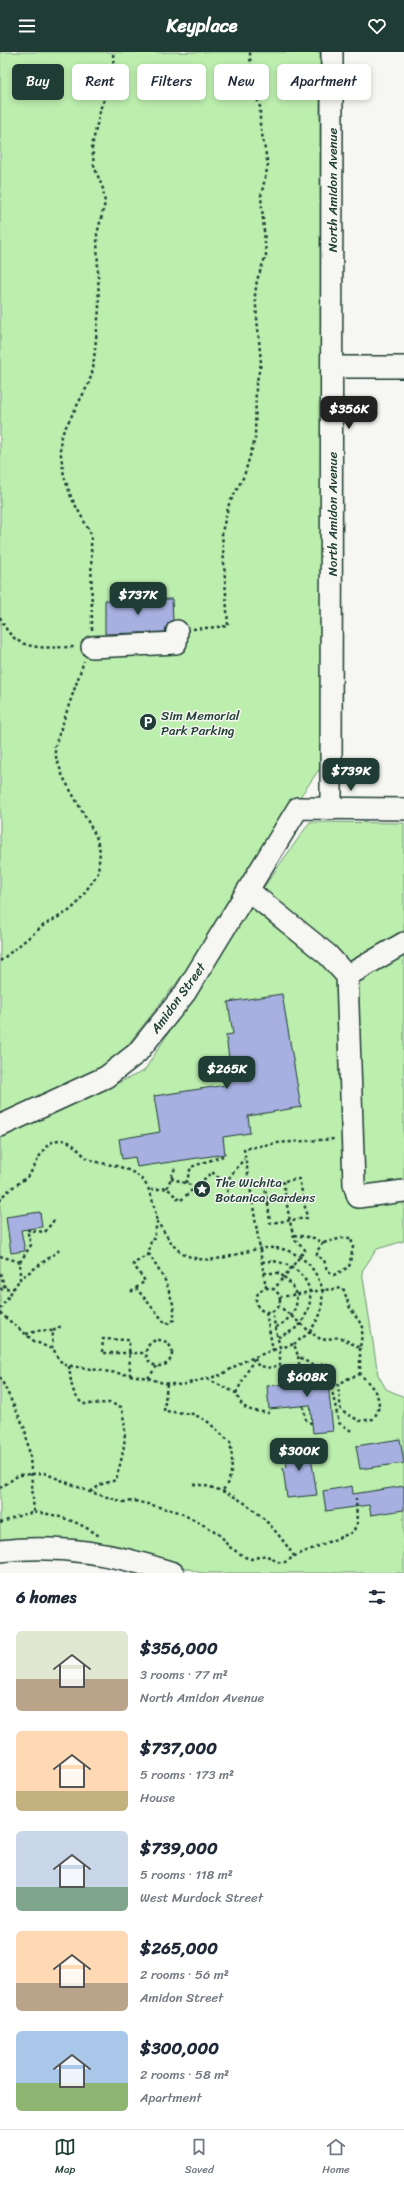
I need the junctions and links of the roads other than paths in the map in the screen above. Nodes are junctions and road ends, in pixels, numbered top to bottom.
1 (332, 52) edge
2 (332, 367) junction
3 (404, 367) edge
4 (177, 630) road end
5 (92, 647) road end
6 (331, 809) junction
7 (404, 809) edge
8 (249, 891) junction
9 (404, 943) edge
10 (347, 976) junction
11 (0, 1126) edge
12 (404, 1191) edge
13 (0, 1551) edge
14 (174, 1573) edge

1 - 2 street, North Amidon Avenue
2 - 3 street
2 - 6 street, North Amidon Avenue
4 - 5 street
6 - 7 street
6 - 8 street, Amidon Street
8 - 10 street
8 - 11 street, Amidon Street
9 - 10 street
10 - 12 street
13 - 14 street

